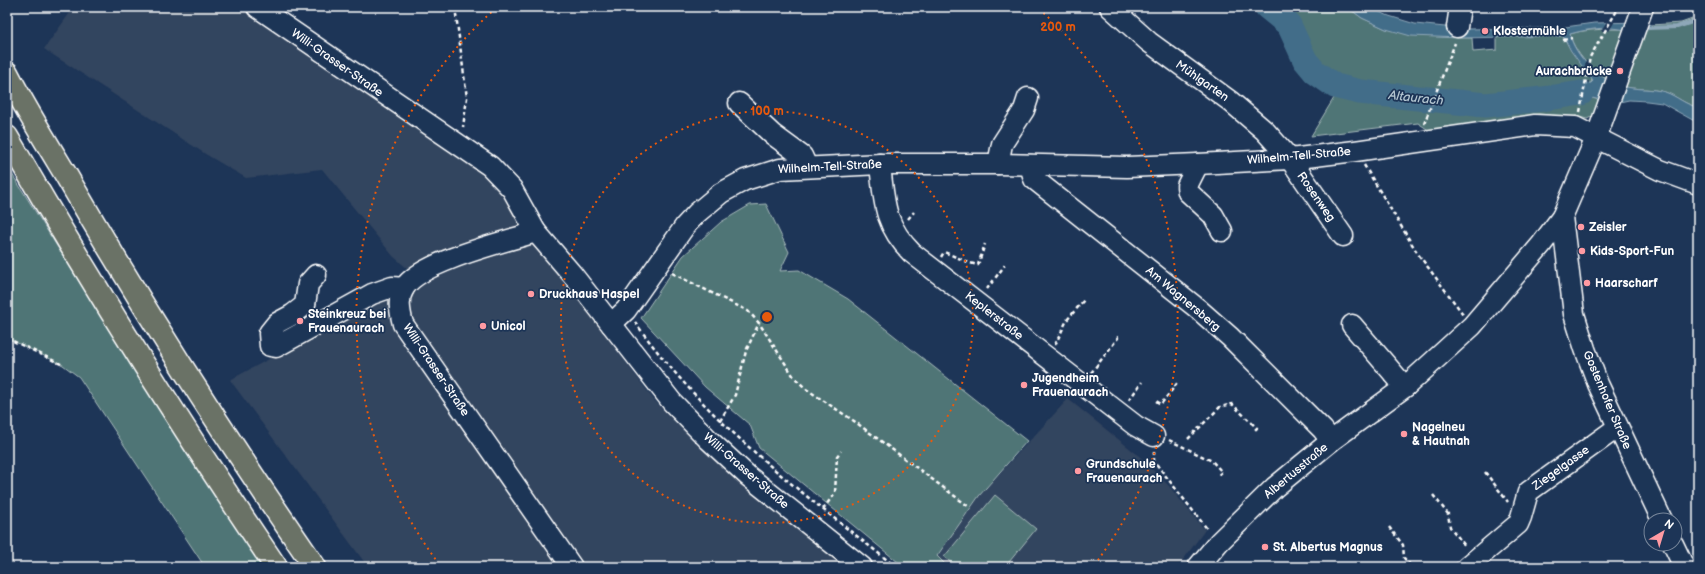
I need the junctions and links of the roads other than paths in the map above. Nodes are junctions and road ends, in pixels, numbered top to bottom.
1 (257, 7) edge
2 (1110, 7) edge
3 (1460, 7) edge
4 (1642, 10) edge
5 (1457, 27) road end
6 (7, 73) edge
7 (1028, 98) dead end
8 (739, 103) dead end
9 (7, 137) edge
10 (1596, 138) junction
11 (1290, 159) junction
12 (880, 164) junction
13 (998, 164) junction
14 (1198, 164) junction
15 (1030, 165) junction
16 (807, 167) junction
17 (1698, 184) edge
18 (1562, 217) junction
19 (1222, 231) dead end
20 (536, 232) junction
21 (1343, 236) dead end
22 (316, 275) dead end
23 (404, 288) junction
24 (611, 324) junction
25 (1352, 325) dead end
26 (1405, 386) junction
27 (1618, 427) junction
28 (1154, 436) road end
29 (1331, 441) junction
30 (1658, 512) edge
31 (1677, 552) edge
32 (1472, 564) edge
33 (276, 567) edge
34 (315, 567) edge
35 (572, 567) edge
36 (862, 567) edge
37 (1198, 567) edge
38 (1684, 567) edge

1 - 20 street, Willi-Grasser-Straße
2 - 11 street, Mühlgarten
3 - 5 street
4 - 10 street
6 - 34 highway
7 - 13 street
8 - 16 street
9 - 33 highway
10 - 11 street, Wilhelm-Tell-Straße
10 - 17 street, Wilhelm-Tell-Straße
10 - 18 street
11 - 14 street, Wilhelm-Tell-Straße
11 - 21 street, Rosenweg
12 - 13 street, Wilhelm-Tell-Straße
12 - 16 street, Wilhelm-Tell-Straße
12 - 28 street, Keplerstraße
13 - 15 street, Wilhelm-Tell-Straße
14 - 15 street, Wilhelm-Tell-Straße
14 - 19 street
15 - 29 street, Am Wagnersberg
16 - 24 street, Wilhelm-Tell-Straße
18 - 26 street, Albertusstraße
18 - 27 street, Gostenhofer Straße
20 - 23 street
20 - 24 street, Willi-Grasser-Straße
22 - 23 street
23 - 35 street, Willi-Grasser-Straße
24 - 36 street, Willi-Grasser-Straße
25 - 26 street
26 - 29 street, Albertusstraße
27 - 30 street, Gostenhofer Straße
27 - 32 street, Ziegelgasse
29 - 37 street, Albertusstraße
31 - 38 street

